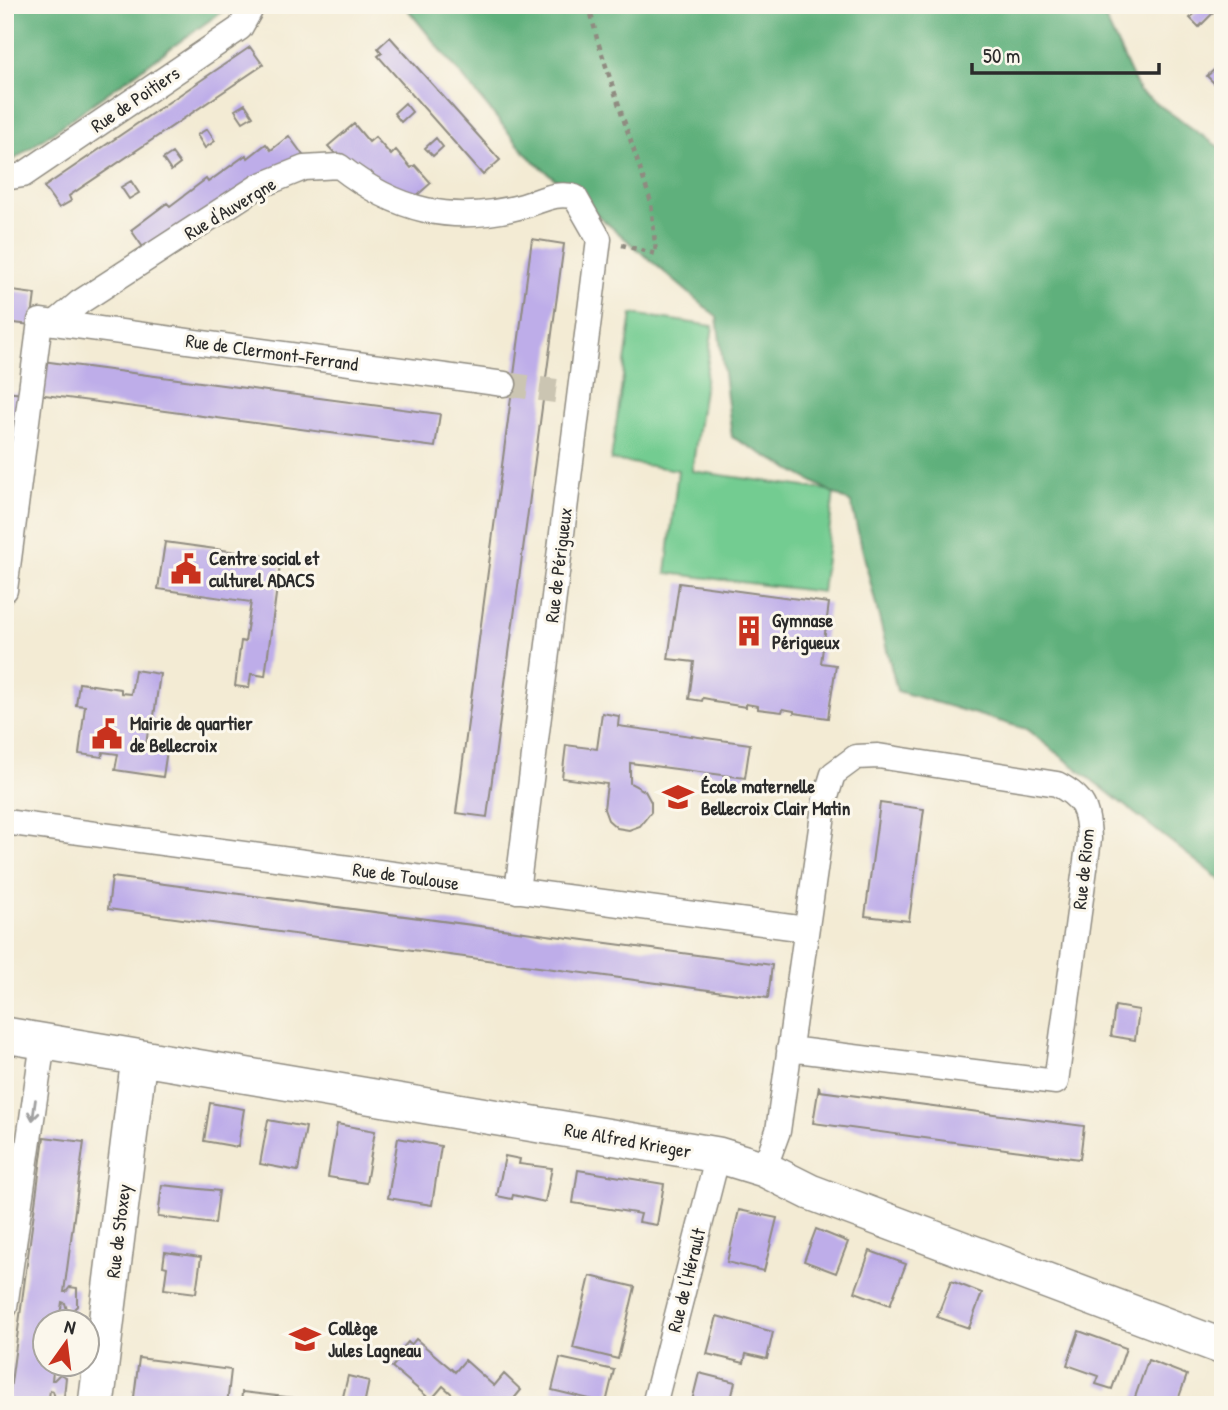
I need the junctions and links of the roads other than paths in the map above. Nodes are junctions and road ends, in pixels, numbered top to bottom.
1 (253, 5) edge
2 (5, 178) edge
3 (599, 239) joint
4 (48, 321) junction
5 (504, 384) tunnel mouth
6 (5, 590) edge
7 (5, 822) edge
8 (517, 891) junction
9 (806, 929) junction
10 (5, 1035) edge
11 (43, 1042) junction
12 (789, 1049) junction
13 (139, 1058) junction
14 (718, 1155) junction
15 (764, 1169) junction
16 (5, 1307) edge
17 (1223, 1347) edge
18 (96, 1405) edge
19 (654, 1405) edge

1 - 2 street, Rue de Poitiers
3 - 4 street, Rue d'Auvergne
3 - 8 street, Rue de Périgueux
4 - 5 street, Rue de Clermont-Ferrand
4 - 6 street
7 - 8 street, Rue de Toulouse
8 - 9 street, Rue de Toulouse
9 - 12 street, Rue de Riom
9 - 12 street, Rue de Riom
10 - 11 street, Rue Alfred Krieger
11 - 13 street, Rue Alfred Krieger
11 -> 16 street
12 - 15 street, Rue de Riom
13 - 14 street, Rue Alfred Krieger
13 - 18 street, Rue de Stoxey
14 - 15 street, Rue Alfred Krieger
14 - 19 street, Rue de l'Hérault
15 - 17 street, Rue Alfred Krieger

